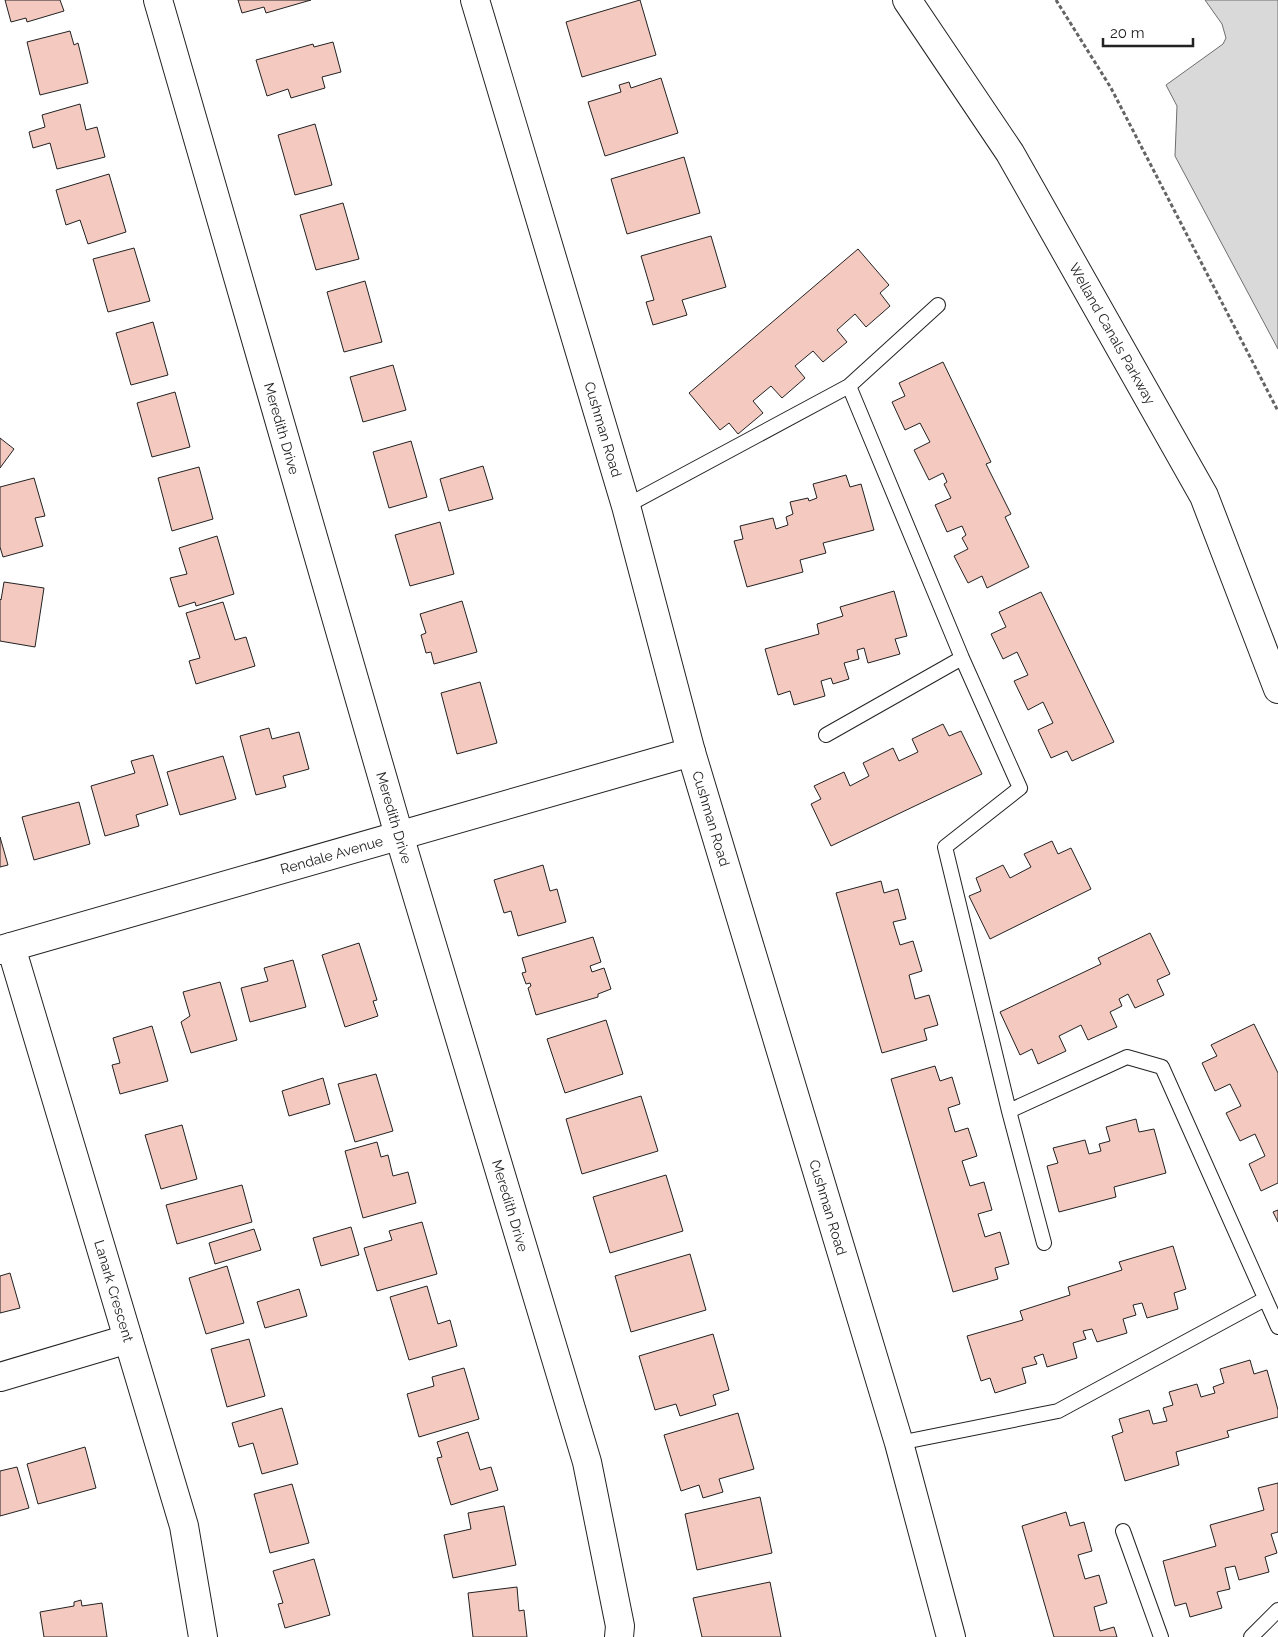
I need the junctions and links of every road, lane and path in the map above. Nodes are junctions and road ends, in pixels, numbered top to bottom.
1 (158, 0) edge
2 (475, 0) edge
3 (907, 0) edge
4 (1056, 0) edge
5 (938, 306) dead end
6 (849, 386) junction
7 (1278, 411) edge
8 (626, 506) junction
9 (962, 658) junction
10 (1278, 689) edge
11 (826, 734) dead end
12 (691, 752) junction
13 (400, 835) junction
14 (6, 949) edge
15 (1009, 1111) junction
16 (1044, 1243) dead end
17 (1265, 1299) junction
18 (1278, 1327) edge
19 (128, 1339) junction
20 (0, 1377) edge
21 (899, 1443) junction
22 (1123, 1531) dead end
23 (1278, 1610) edge
24 (203, 1637) edge
25 (620, 1637) edge
26 (951, 1637) edge
27 (1161, 1637) edge
28 (1251, 1637) edge

1 - 13 street, Meredith Drive
2 - 8 street, Cushman Road
3 - 10 street, Welland Canals Parkway
4 - 7 path
5 - 6 lane
6 - 8 lane
6 - 9 lane
8 - 12 street, Cushman Road
9 - 11 lane
9 - 15 lane
12 - 13 street, Rendale Avenue
12 - 21 street, Cushman Road
13 - 14 street, Rendale Avenue
13 - 25 street, Meredith Drive
14 - 19 street, Lanark Crescent
15 - 16 lane
15 - 17 lane
17 - 18 lane
17 - 21 lane
19 - 20 street
19 - 24 street, Lanark Crescent
21 - 26 street, Cushman Road
22 - 27 lane
23 - 28 lane

